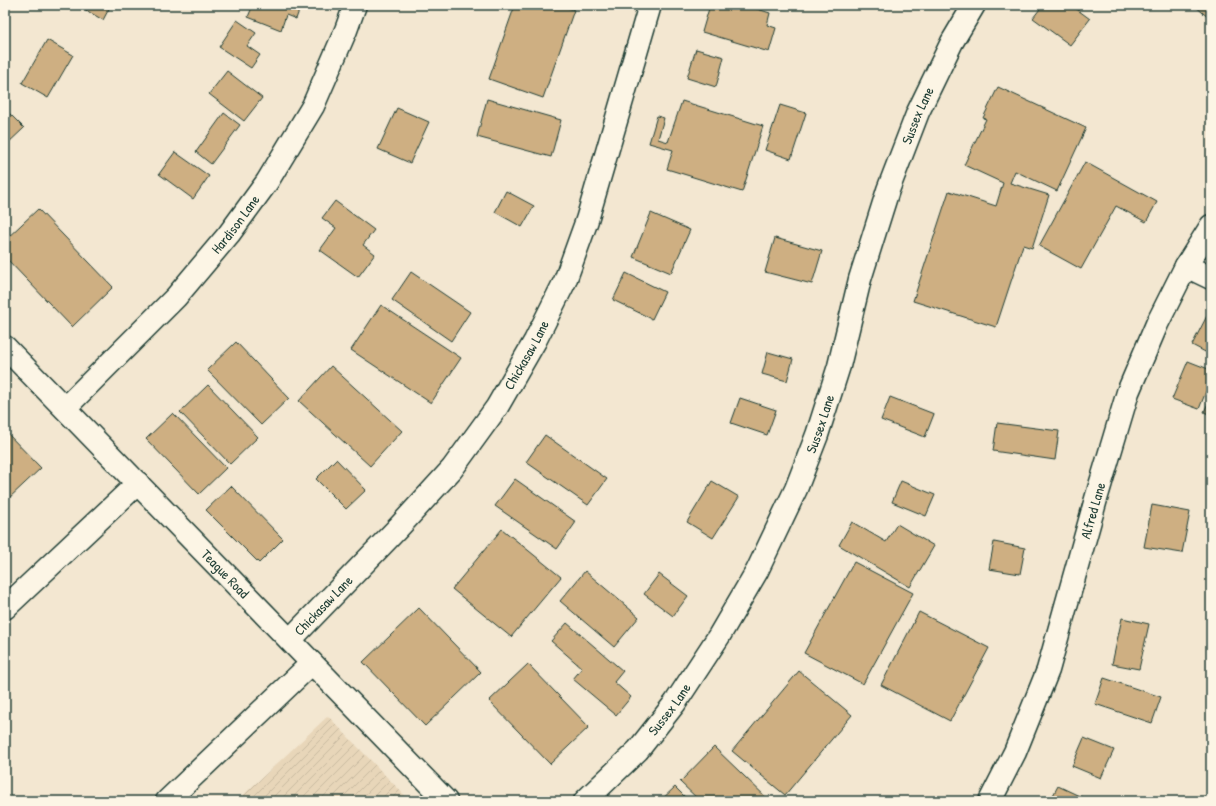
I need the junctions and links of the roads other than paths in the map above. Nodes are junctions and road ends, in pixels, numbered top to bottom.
1 (355, 5) edge
2 (650, 5) edge
3 (974, 5) edge
4 (1211, 226) edge
5 (1186, 266) junction
6 (1211, 278) edge
7 (5, 346) edge
8 (65, 408) junction
9 (138, 483) junction
10 (5, 608) edge
11 (290, 640) junction
12 (312, 663) junction
13 (167, 801) edge
14 (446, 801) edge
15 (585, 801) edge
16 (990, 801) edge

1 - 8 street, Hardison Lane
2 - 11 street, Chickasaw Lane
3 - 15 street, Sussex Lane
4 - 5 street, Alfred Lane
5 - 6 street
5 - 16 street, Alfred Lane
7 - 8 street, Teague Road
8 - 9 street, Teague Road
9 - 10 street
9 - 11 street, Teague Road
11 - 12 street, Teague Road
12 - 13 street
12 - 14 street, Teague Road

